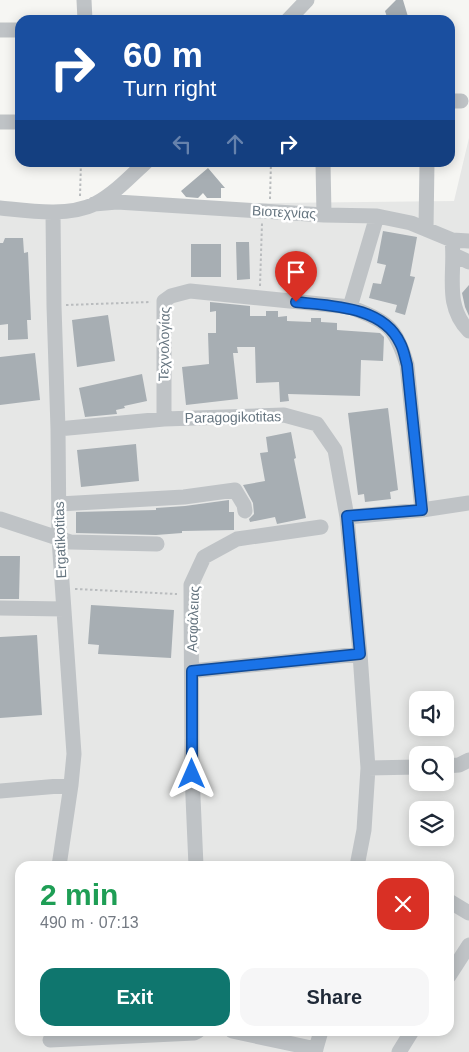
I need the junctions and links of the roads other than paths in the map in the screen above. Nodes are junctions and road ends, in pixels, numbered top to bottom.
1 (84, 0) edge
2 (306, 0) edge
3 (85, 15) edge
4 (292, 15) edge
5 (0, 30) edge
6 (15, 30) edge
7 (0, 122) edge
8 (15, 122) edge
9 (141, 167) edge
10 (323, 167) edge
11 (427, 167) edge
12 (94, 204) junction
13 (0, 208) edge
14 (53, 213) junction
15 (324, 215) junction
16 (376, 216) junction
17 (426, 229) junction
18 (469, 241) edge
19 (453, 248) junction
20 (469, 262) edge
21 (350, 308) junction
22 (469, 331) edge
23 (164, 419) junction
24 (58, 428) junction
25 (469, 503) edge
26 (58, 504) junction
27 (422, 510) junction
28 (245, 511) dead end
29 (347, 516) junction
30 (0, 519) edge
31 (321, 527) dead end
32 (59, 539) junction
33 (157, 544) dead end
34 (0, 608) edge
35 (64, 609) junction
36 (360, 654) junction
37 (192, 671) junction
38 (469, 760) edge
39 (454, 765) edge
40 (409, 766) edge
41 (368, 768) junction
42 (71, 785) junction
43 (0, 791) edge
44 (60, 861) edge
45 (196, 861) edge
46 (358, 861) edge
47 (454, 904) edge
48 (469, 913) edge
49 (469, 945) edge
50 (454, 968) edge
51 (140, 1036) edge
52 (254, 1036) edge
53 (320, 1036) edge
54 (409, 1036) edge
55 (50, 1041) edge
56 (316, 1050) edge
57 (399, 1052) edge

1 - 3 street
2 - 4 street
5 - 6 street
7 - 8 street
9 - 12 street
10 - 15 street
11 - 17 street
12 - 14 street
12 - 15 street, Βιοτεχνίας
13 - 14 street
14 - 24 street, Ergatikotitas
15 - 16 street, Βιοτεχνίας
16 - 17 street, Βιοτεχνίας
16 - 21 street
17 - 19 street, Βιοτεχνίας
18 - 19 street, Βιοτεχνίας
19 - 20 street
19 - 22 street
21 - 23 street, Τεχνολογίας
21 - 27 street, Τεχνολογίας
23 - 24 street, Paragogikotitas
23 - 29 street, Paragogikotitas
24 - 26 street, Ergatikotitas
25 - 27 street
26 - 28 street
26 - 32 street, Ergatikotitas
27 - 29 street
29 - 36 street, Paragogikotitas
30 - 32 street
31 - 37 street, Ασφάλειας
32 - 33 street
32 - 35 street, Ergatikotitas
34 - 35 street
35 - 42 street, Ergatikotitas
36 - 37 street
36 - 41 street, Paragogikotitas
37 - 45 street, Ασφάλειας
38 - 39 street
40 - 41 street
41 - 46 street, Paragogikotitas
42 - 43 street
42 - 44 street, Ergatikotitas
47 - 48 street
49 - 50 street
51 - 55 street
52 - 56 street
53 - 56 street
54 - 57 street

